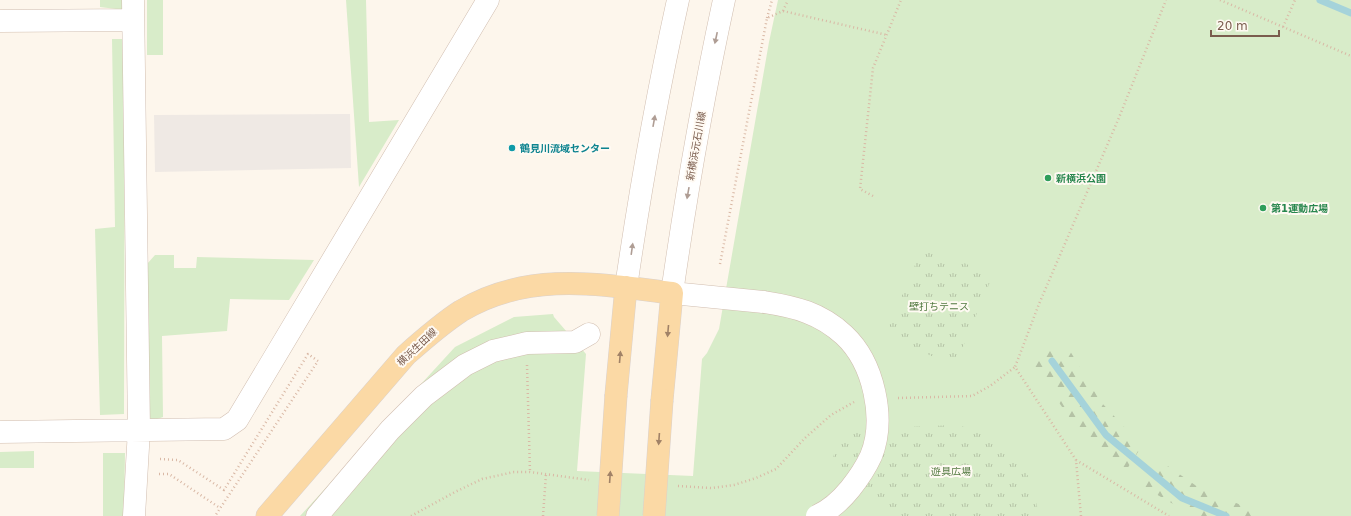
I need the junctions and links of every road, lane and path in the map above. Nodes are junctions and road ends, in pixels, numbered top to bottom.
1 (488, 0) edge
2 (678, 0) edge
3 (724, 0) edge
4 (772, 0) edge
5 (788, 0) edge
6 (901, 0) edge
7 (1166, 0) edge
8 (1220, 0) edge
9 (1295, 0) edge
10 (133, 10) edge
11 (783, 11) junction
12 (767, 18) junction
13 (0, 21) edge
14 (1283, 27) junction
15 (887, 35) junction
16 (1351, 56) edge
17 (873, 196) dead end
18 (720, 264) dead end
19 (626, 287) junction
20 (672, 293) junction
21 (589, 334) dead end
22 (527, 342) junction
23 (1015, 367) junction
24 (893, 398) dead end
25 (856, 401) dead end
26 (139, 430) junction
27 (0, 432) edge
28 (1076, 460) junction
29 (530, 472) junction
30 (168, 474) dead end
31 (546, 474) junction
32 (590, 480) dead end
33 (674, 485) dead end
34 (220, 508) dead end
35 (134, 516) edge
36 (267, 516) edge
37 (318, 516) edge
38 (411, 516) edge
39 (543, 516) edge
40 (608, 516) edge
41 (654, 516) edge
42 (817, 516) edge
43 (1081, 516) edge
44 (1169, 516) edge

1 - 26 street
19 -> 2 street
3 -> 20 street, 新横浜元石川線
4 - 12 path
5 - 11 path
6 - 15 path
7 - 23 path
8 - 14 path
9 - 14 path
10 - 13 street
10 - 26 street
11 - 12 path
11 - 15 path
12 - 18 path
14 - 16 path
15 - 17 path
19 - 20 main road, 横浜生田線
19 - 36 main road, 横浜生田線
40 -> 19 main road, bridge
20 -> 41 main road, bridge
20 - 42 street, bridge
21 - 22 street
22 - 29 path
22 - 37 street
23 - 24 path
23 - 28 path
25 - 33 path
26 - 27 street
26 - 35 street
28 - 43 path
28 - 44 path
29 - 31 path
29 - 38 path
30 - 34 path
31 - 32 path
31 - 39 path

